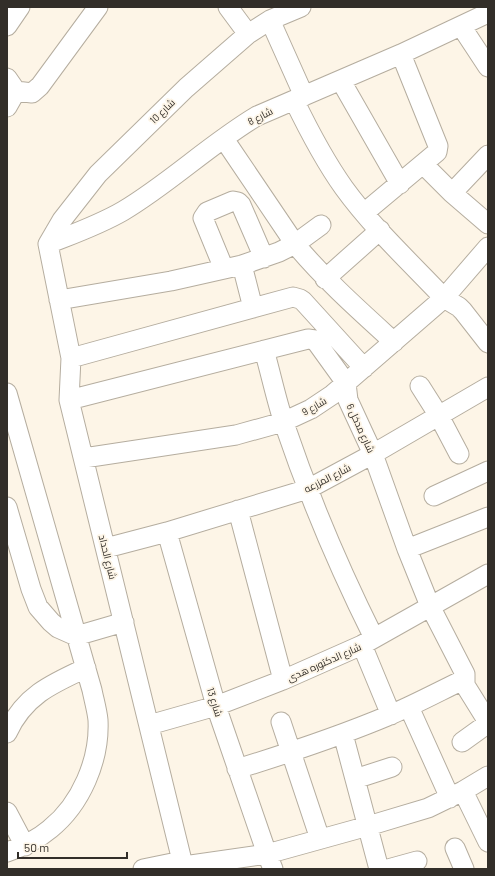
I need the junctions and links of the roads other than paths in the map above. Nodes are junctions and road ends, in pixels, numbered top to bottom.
1 (20, 7) edge
2 (98, 7) edge
3 (228, 7) edge
4 (301, 7) edge
5 (488, 13) edge
6 (270, 20) junction
7 (7, 26) edge
8 (461, 26) junction
9 (248, 34) junction
10 (400, 54) junction
11 (488, 67) edge
12 (341, 81) junction
13 (10, 92) edge
14 (299, 98) junction
15 (224, 138) junction
16 (488, 155) edge
17 (423, 164) junction
18 (400, 184) junction
19 (452, 193) junction
20 (364, 213) junction
21 (488, 224) edge
22 (321, 225) dead end
23 (380, 230) junction
24 (48, 244) junction
25 (295, 244) junction
26 (488, 248) edge
27 (264, 258) junction
28 (242, 265) junction
29 (224, 269) junction
30 (325, 279) junction
31 (444, 298) junction
32 (59, 300) junction
33 (253, 308) junction
34 (394, 342) junction
35 (488, 343) edge
36 (264, 350) junction
37 (71, 358) junction
38 (364, 368) junction
39 (346, 383) junction
40 (420, 386) dead end
41 (487, 391) edge
42 (7, 393) edge
43 (69, 400) junction
44 (439, 416) junction
45 (283, 422) junction
46 (373, 454) junction
47 (459, 454) dead end
48 (84, 458) junction
49 (488, 471) edge
50 (308, 489) junction
51 (434, 496) dead end
52 (7, 507) edge
53 (238, 510) junction
54 (488, 517) edge
55 (167, 532) junction
56 (106, 548) junction
57 (407, 549) junction
58 (488, 575) edge
59 (430, 606) junction
60 (124, 622) junction
61 (76, 636) junction
62 (368, 642) junction
63 (86, 668) junction
64 (465, 679) junction
65 (283, 680) junction
66 (216, 706) junction
67 (409, 706) junction
68 (391, 715) junction
69 (281, 722) dead end
70 (149, 725) junction
71 (7, 733) edge
72 (343, 734) junction
73 (462, 742) dead end
74 (291, 752) junction
75 (392, 767) dead end
76 (237, 769) junction
77 (488, 776) edge
78 (355, 779) junction
79 (457, 795) junction
80 (7, 812) edge
81 (368, 826) junction
82 (320, 839) junction
83 (488, 842) edge
84 (25, 846) junction
85 (455, 848) dead end
86 (7, 852) edge
87 (417, 861) dead end
88 (270, 862) edge
89 (183, 866) edge
90 (143, 869) edge
91 (379, 869) edge
92 (388, 869) edge
93 (464, 869) edge

1 - 7 street
2 - 13 street
3 - 9 street
4 - 6 street, شارع 10
5 - 8 street, شارع 8
6 - 9 street, شارع 10
6 - 14 street
8 - 10 street, شارع 8
8 - 11 street
9 - 24 street, شارع 10
10 - 12 street, شارع 8
10 - 17 street
12 - 14 street, شارع 8
12 - 18 street
14 - 15 street, شارع 8
14 - 20 street
15 - 24 street, شارع 8
15 - 25 street
16 - 19 street
17 - 18 street
17 - 19 street
18 - 20 street
19 - 21 street
20 - 23 street
22 - 25 street
23 - 30 street
23 - 31 street
24 - 32 street, شارع الحداد
25 - 27 street
25 - 30 street
26 - 31 street, شارع 9
27 - 28 street
27 - 29 street
28 - 29 street
28 - 33 street
29 - 32 street
30 - 34 street
31 - 34 street, شارع 9
31 - 35 street
32 - 37 street, شارع الحداد
33 - 37 street
33 - 38 street
34 - 38 street, شارع 9
36 - 39 street, شارع مدخل 6
36 - 43 street, شارع مدخل 6
36 - 45 street
37 - 43 street, شارع الحداد
38 - 39 street, شارع 9
39 - 45 street, شارع 9
39 - 46 street, شارع مدخل 6
40 - 44 street
41 - 44 street, شارع المزرعه
42 - 61 street
43 - 48 street, شارع الحداد
44 - 46 street, شارع المزرعه
44 - 47 street
45 - 48 street, شارع 9
45 - 50 street
46 - 50 street, شارع المزرعه
46 - 57 street, شارع مدخل 6
48 - 56 street, شارع الحداد
49 - 51 street
50 - 53 street, شارع المزرعه
50 - 62 street
52 - 61 street
53 - 55 street, شارع المزرعه
53 - 65 street
54 - 57 street
55 - 56 street, شارع المزرعه
55 - 66 street, شارع 13
56 - 60 street, شارع الحداد
57 - 59 street, شارع مدخل 6
58 - 59 street, شارع الدكتوره هدى
59 - 62 street, شارع الدكتوره هدى
59 - 64 street, شارع مدخل 6
60 - 61 street
60 - 70 street, شارع الحداد
61 - 63 street
62 - 65 street, شارع الدكتوره هدى
62 - 68 street
63 - 71 street
63 - 84 street
64 - 67 street
64 - 73 street, شارع مدخل 6
65 - 66 street, شارع الدكتوره هدى
66 - 70 street, شارع الدكتوره هدى
66 - 76 street, شارع 13
67 - 68 street
67 - 79 street
68 - 72 street
69 - 74 street
70 - 89 street, شارع الحداد
72 - 74 street
72 - 78 street
74 - 76 street
74 - 82 street
75 - 78 street
76 - 88 street, شارع 13
77 - 79 street
78 - 81 street
79 - 81 street
79 - 83 street
80 - 84 street
81 - 82 street
81 - 91 street
82 - 88 street
84 - 86 street
85 - 93 street
87 - 92 street
88 - 89 street
89 - 90 street

